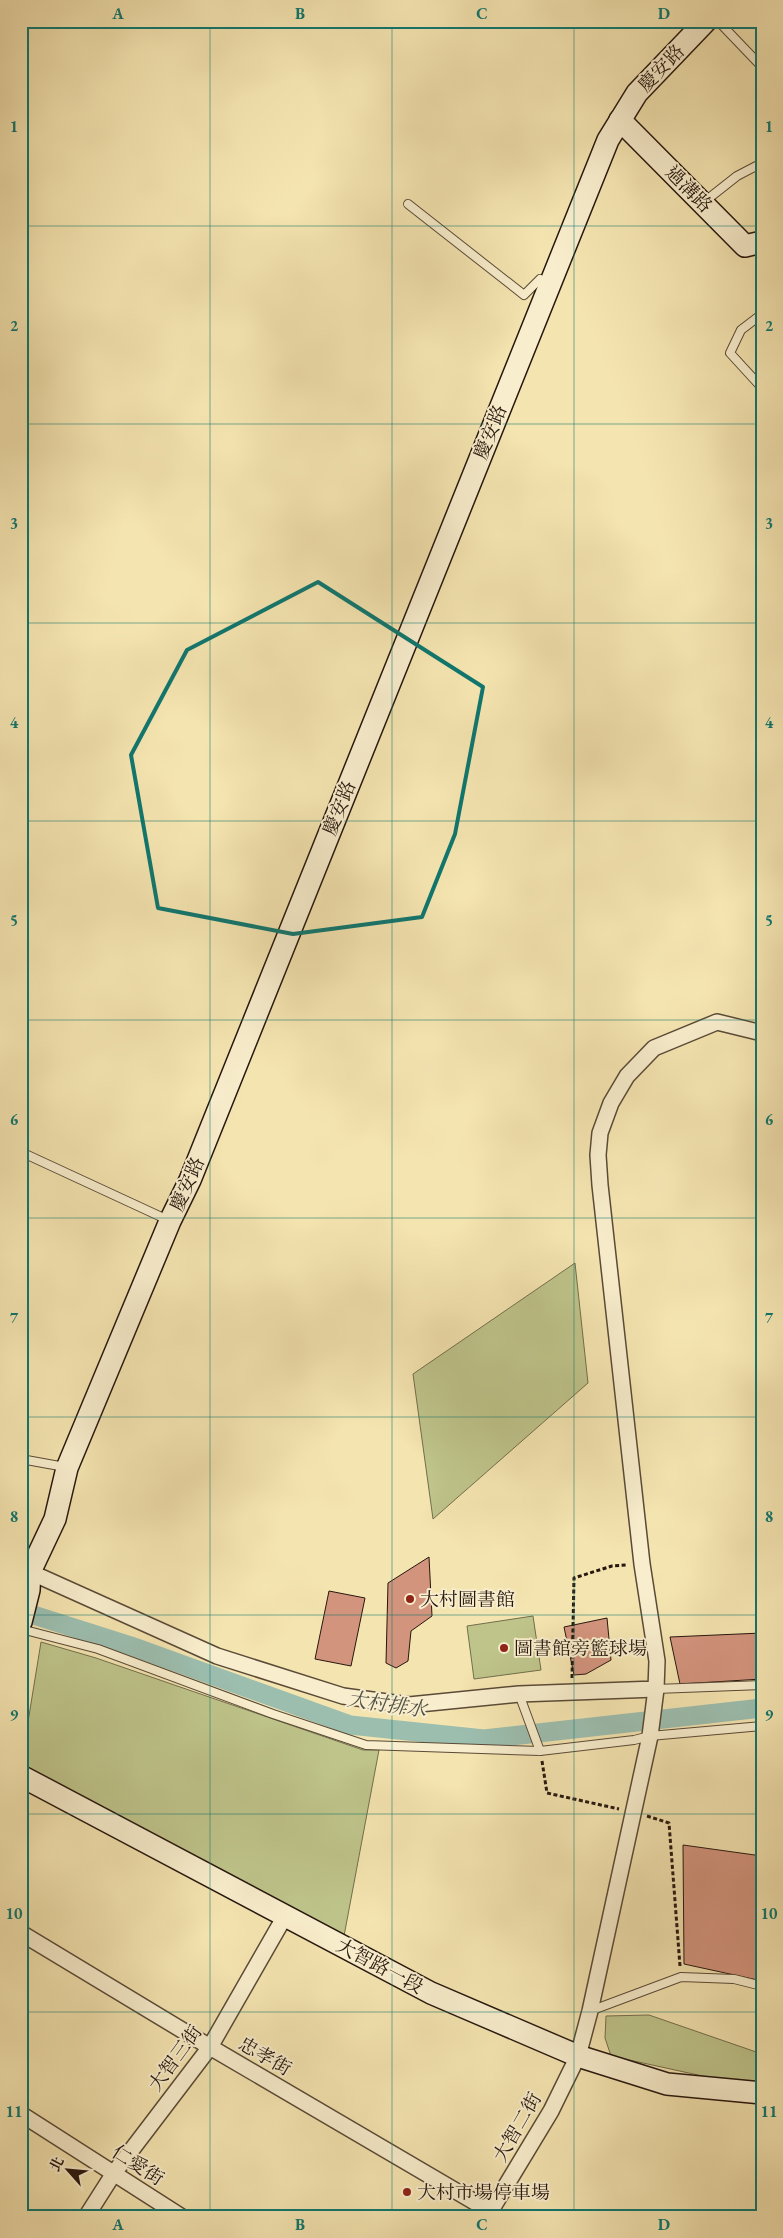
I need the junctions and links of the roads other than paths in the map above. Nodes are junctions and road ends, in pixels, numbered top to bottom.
1 (706, 21) edge
2 (718, 21) edge
3 (762, 67) edge
4 (620, 120) junction
5 (762, 163) edge
6 (703, 203) junction
7 (408, 204) dead end
8 (762, 242) edge
9 (548, 289) junction
10 (762, 314) edge
11 (762, 388) edge
12 (762, 1033) edge
13 (21, 1152) edge
14 (170, 1221) junction
15 (21, 1459) edge
16 (67, 1468) junction
17 (27, 1578) edge
18 (22, 1620) edge
19 (21, 1629) edge
20 (762, 1685) edge
21 (656, 1689) junction
22 (519, 1694) junction
23 (762, 1726) edge
24 (650, 1736) junction
25 (540, 1751) junction
26 (21, 1776) edge
27 (285, 1916) junction
28 (21, 1933) edge
29 (762, 1986) edge
30 (590, 2010) junction
31 (210, 2047) junction
32 (578, 2056) junction
33 (762, 2093) edge
34 (21, 2114) edge
35 (114, 2172) junction
36 (492, 2215) edge
37 (86, 2217) edge
38 (182, 2217) edge

1 - 4 street, 慶安路
2 - 3 lane
4 - 6 street, 過溝路
4 - 9 street, 慶安路
5 - 6 lane
6 - 8 street, 過溝路
7 - 9 lane
9 - 14 street, 慶安路
10 - 11 lane
12 - 21 street, 大智二街
13 - 14 lane
14 - 16 street, 慶安路
15 - 16 lane
16 - 17 street, 慶安路
17 - 18 street, 慶安路
17 - 22 street
19 - 25 lane
20 - 21 lane
21 - 22 street
21 - 24 street, 大智二街
22 - 25 lane
23 - 24 lane
24 - 25 lane
24 - 30 street, 大智二街
26 - 27 street, 大智路一段
27 - 31 street, 大智三街
27 - 32 street, 大智路一段
28 - 31 street, 忠孝街
29 - 30 lane
30 - 32 street, 大智二街
31 - 35 street, 大智三街
31 - 36 street, 忠孝街
32 - 33 street, 大智路一段
32 - 36 street, 大智二街
34 - 35 street, 仁愛街
35 - 37 street, 大智三街
35 - 38 street, 仁愛街

